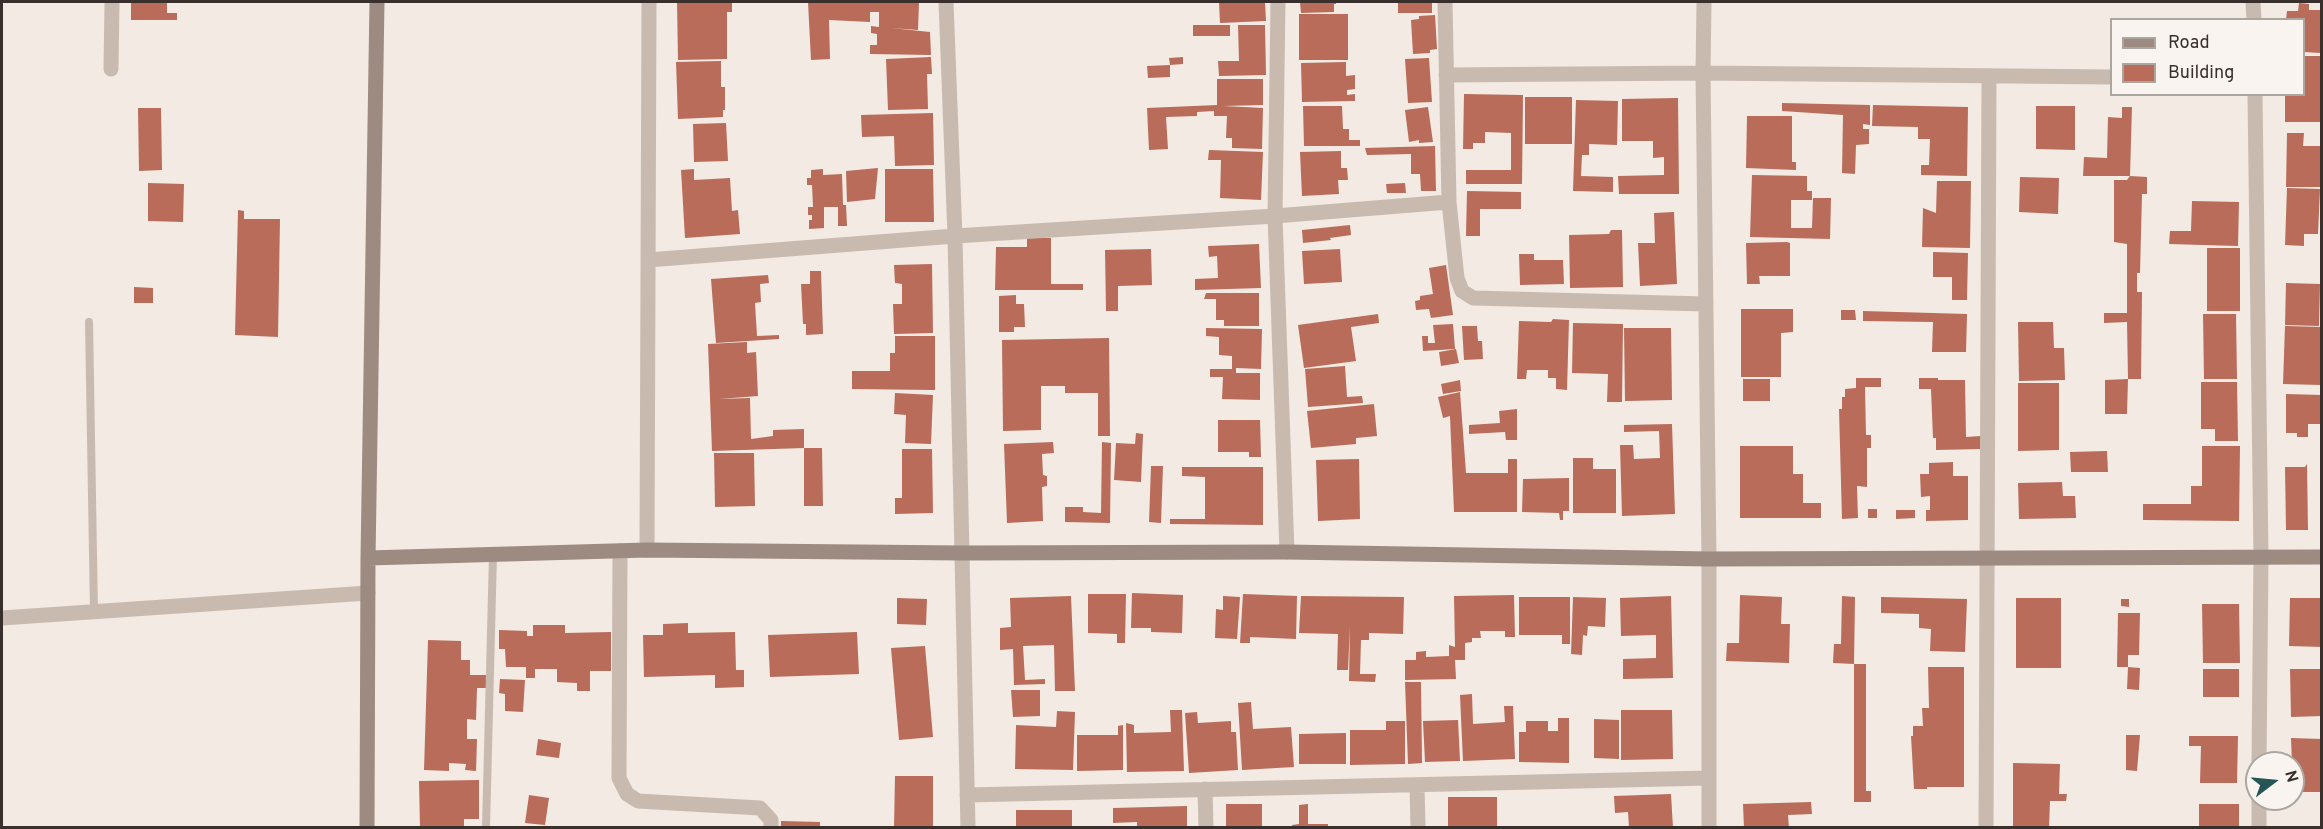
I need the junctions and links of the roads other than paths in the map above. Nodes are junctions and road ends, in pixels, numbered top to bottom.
1 (112, 2) edge
2 (377, 2) edge
3 (649, 2) edge
4 (946, 2) edge
5 (1278, 2) edge
6 (1445, 2) edge
7 (1704, 2) edge
8 (2253, 2) edge
9 (2254, 18) edge
10 (111, 69) dead end
11 (1703, 73) junction
12 (1446, 75) junction
13 (1989, 77) junction
14 (2110, 77) edge
15 (2255, 96) edge
16 (1449, 202) junction
17 (1275, 216) junction
18 (956, 236) junction
19 (648, 260) junction
20 (1706, 304) junction
21 (88, 322) dead end
22 (647, 550) junction
23 (620, 551) junction
24 (1287, 552) junction
25 (963, 553) junction
26 (493, 554) junction
27 (2322, 556) edge
28 (2261, 557) junction
29 (368, 558) junction
30 (1987, 558) junction
31 (1709, 559) junction
32 (368, 593) junction
33 (94, 612) junction
34 (2, 618) edge
35 (2259, 751) edge
36 (1709, 778) junction
37 (1417, 785) junction
38 (1204, 789) junction
39 (967, 795) junction
40 (2259, 811) edge
41 (367, 828) edge
42 (486, 828) edge
43 (771, 828) edge
44 (968, 828) edge
45 (1206, 828) edge
46 (1418, 828) edge
47 (1709, 828) edge
48 (1986, 828) edge
49 (2259, 828) edge

1 - 10 street
2 - 29 street
3 - 19 street
4 - 18 street
5 - 17 street
6 - 12 street
7 - 11 street
8 - 9 street
11 - 12 street
11 - 13 street
11 - 20 street
12 - 16 street
13 - 14 street
13 - 30 street
15 - 28 street
16 - 17 street
16 - 20 street
17 - 18 street
17 - 24 street
18 - 19 street
18 - 25 street
19 - 22 street
20 - 31 street
21 - 33 lane
22 - 23 street
22 - 25 street
23 - 26 street
23 - 43 street
24 - 25 street
24 - 31 street
25 - 39 street
26 - 29 street
26 - 42 lane
27 - 28 street
28 - 30 street
28 - 35 street
29 - 32 street
30 - 31 street
30 - 48 street
31 - 36 street
32 - 33 street
32 - 41 street
33 - 34 street
36 - 37 street
36 - 47 street
37 - 38 street
37 - 46 street
38 - 39 street
38 - 45 street
39 - 44 street
40 - 49 street

